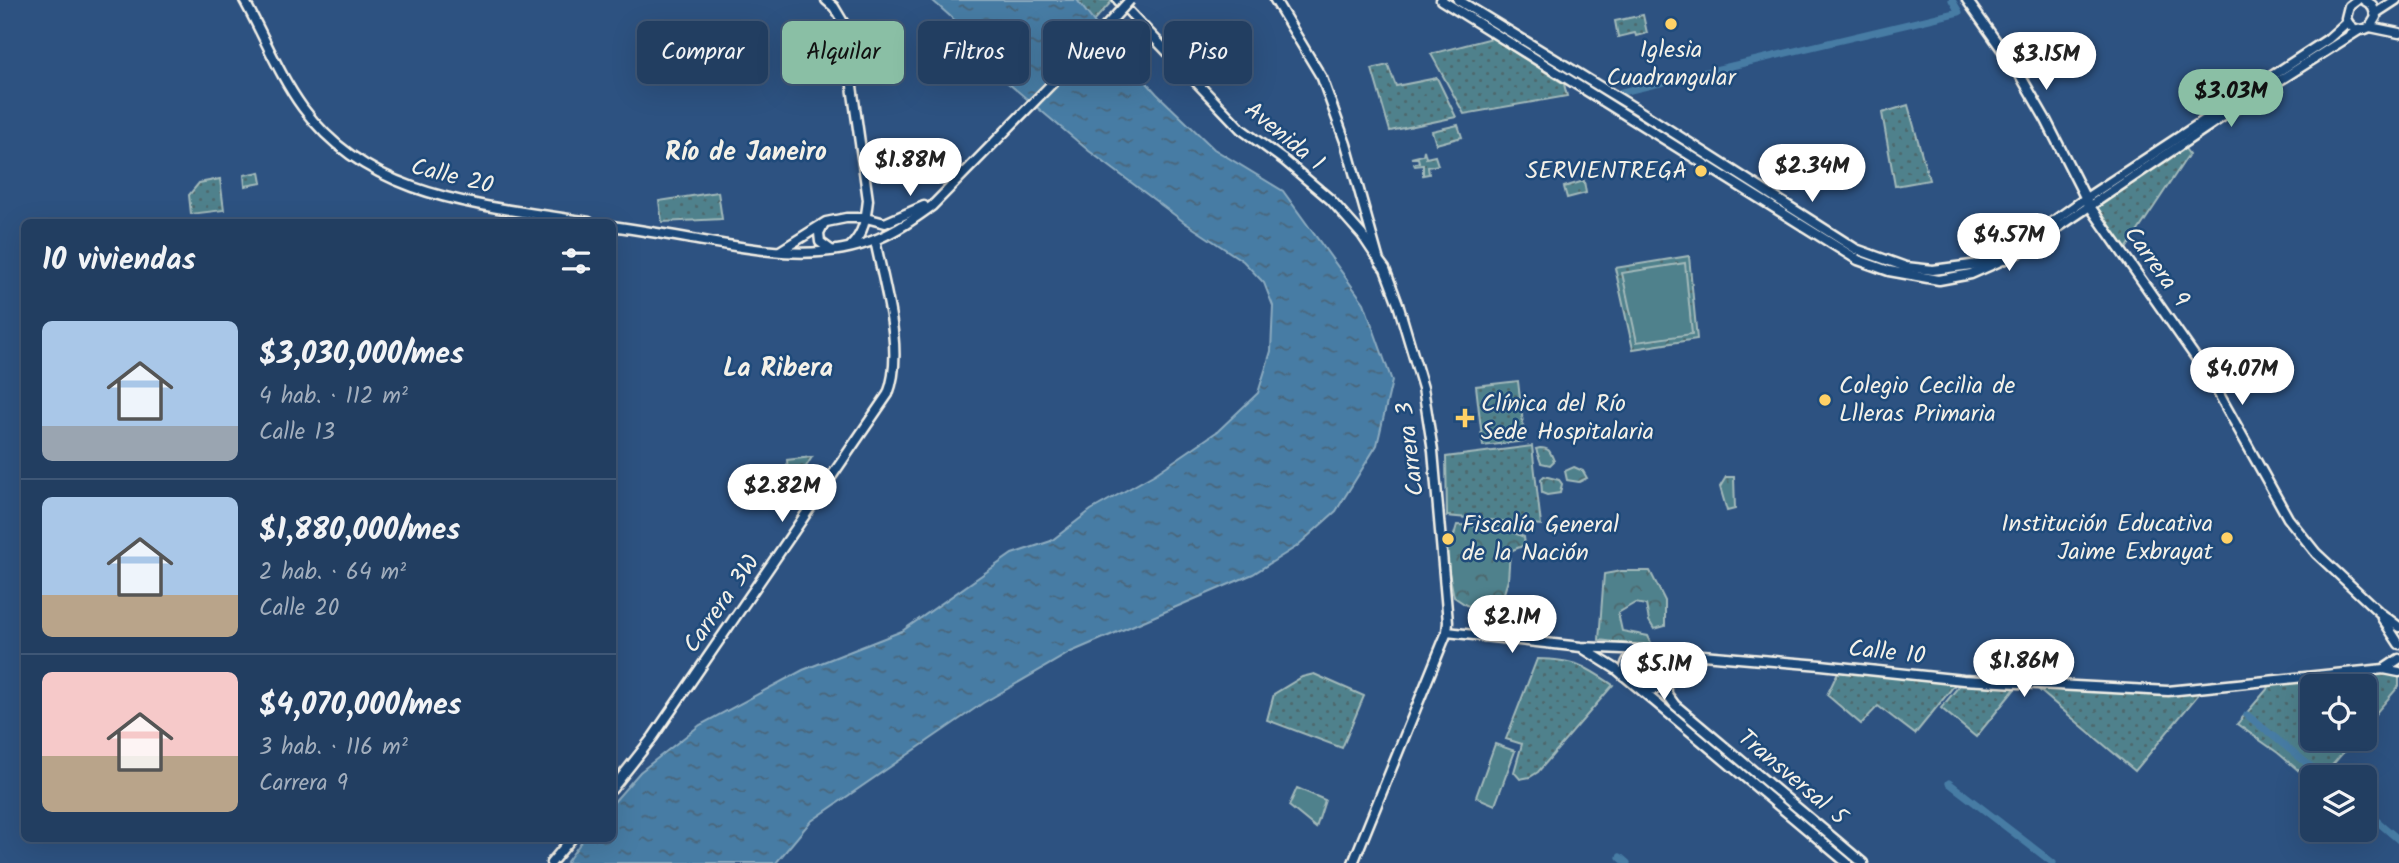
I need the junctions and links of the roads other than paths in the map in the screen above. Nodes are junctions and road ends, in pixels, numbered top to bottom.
1 (244, 0) edge
2 (826, 0) edge
3 (1118, 0) edge
4 (1130, 0) edge
5 (1275, 0) edge
6 (1441, 0) edge
7 (1458, 0) edge
8 (1967, 0) edge
9 (2356, 0) edge
10 (2364, 0) edge
11 (2396, 0) edge
12 (2373, 20) junction
13 (2347, 22) junction
14 (2359, 30) junction
15 (2395, 32) edge
16 (954, 183) junction
17 (868, 200) junction
18 (2087, 202) junction
19 (1365, 210) junction
20 (846, 218) junction
21 (866, 218) junction
22 (569, 219) edge
23 (1349, 220) junction
24 (826, 222) junction
25 (885, 223) junction
26 (616, 227) edge
27 (875, 240) junction
28 (848, 248) junction
29 (780, 251) junction
30 (834, 251) junction
31 (1379, 261) junction
32 (2379, 612) junction
33 (2399, 627) edge
34 (1447, 632) junction
35 (2399, 644) edge
36 (1581, 648) junction
37 (1643, 650) junction
38 (1665, 652) junction
39 (2399, 659) edge
40 (2384, 669) junction
41 (2399, 672) edge
42 (1624, 676) junction
43 (1664, 679) junction
44 (1643, 691) junction
45 (616, 784) edge
46 (569, 842) edge
47 (551, 863) edge
48 (1353, 863) edge
49 (1847, 863) edge
50 (1863, 863) edge

1 - 22 street, Calle 20
2 - 17 street
3 - 23 street, Avenida 1
4 - 16 street, bridge
5 - 19 street, Carrera 3
6 - 18 street
7 - 18 street
8 - 18 street, Carrera 9
9 - 13 street
10 - 12 street
11 - 12 street
12 - 14 street
12 - 15 street
13 - 14 street
13 - 18 street
14 - 18 street
16 - 25 street
16 - 27 street
17 - 20 street
17 - 21 street
17 - 25 street
18 - 32 street, Carrera 9
19 - 23 street
19 - 31 street, Carrera 3
20 - 21 street
20 - 24 street
21 - 25 street
21 - 28 street
23 - 31 street, Avenida 1
24 - 29 street
24 - 30 street
26 - 29 street
27 - 28 street
27 - 45 street, Carrera 3W
28 - 30 street
29 - 30 street
31 - 34 street, Carrera 3
32 - 33 street, Carrera 9
32 - 35 street, Carrera 9
34 - 36 street, Calle 10
34 - 48 street, Carrera 3
36 - 37 street, Calle 10
36 - 42 street, Calle 10
37 - 38 street, Calle 10
37 - 42 street
38 - 40 street, Calle 10
38 - 43 street, Transversal 5
39 - 40 street
40 - 41 street, Calle 10
42 - 44 street, Calle 10
43 - 44 street
43 - 50 street, Transversal 5
44 - 49 street, Transversal 5
46 - 47 street

